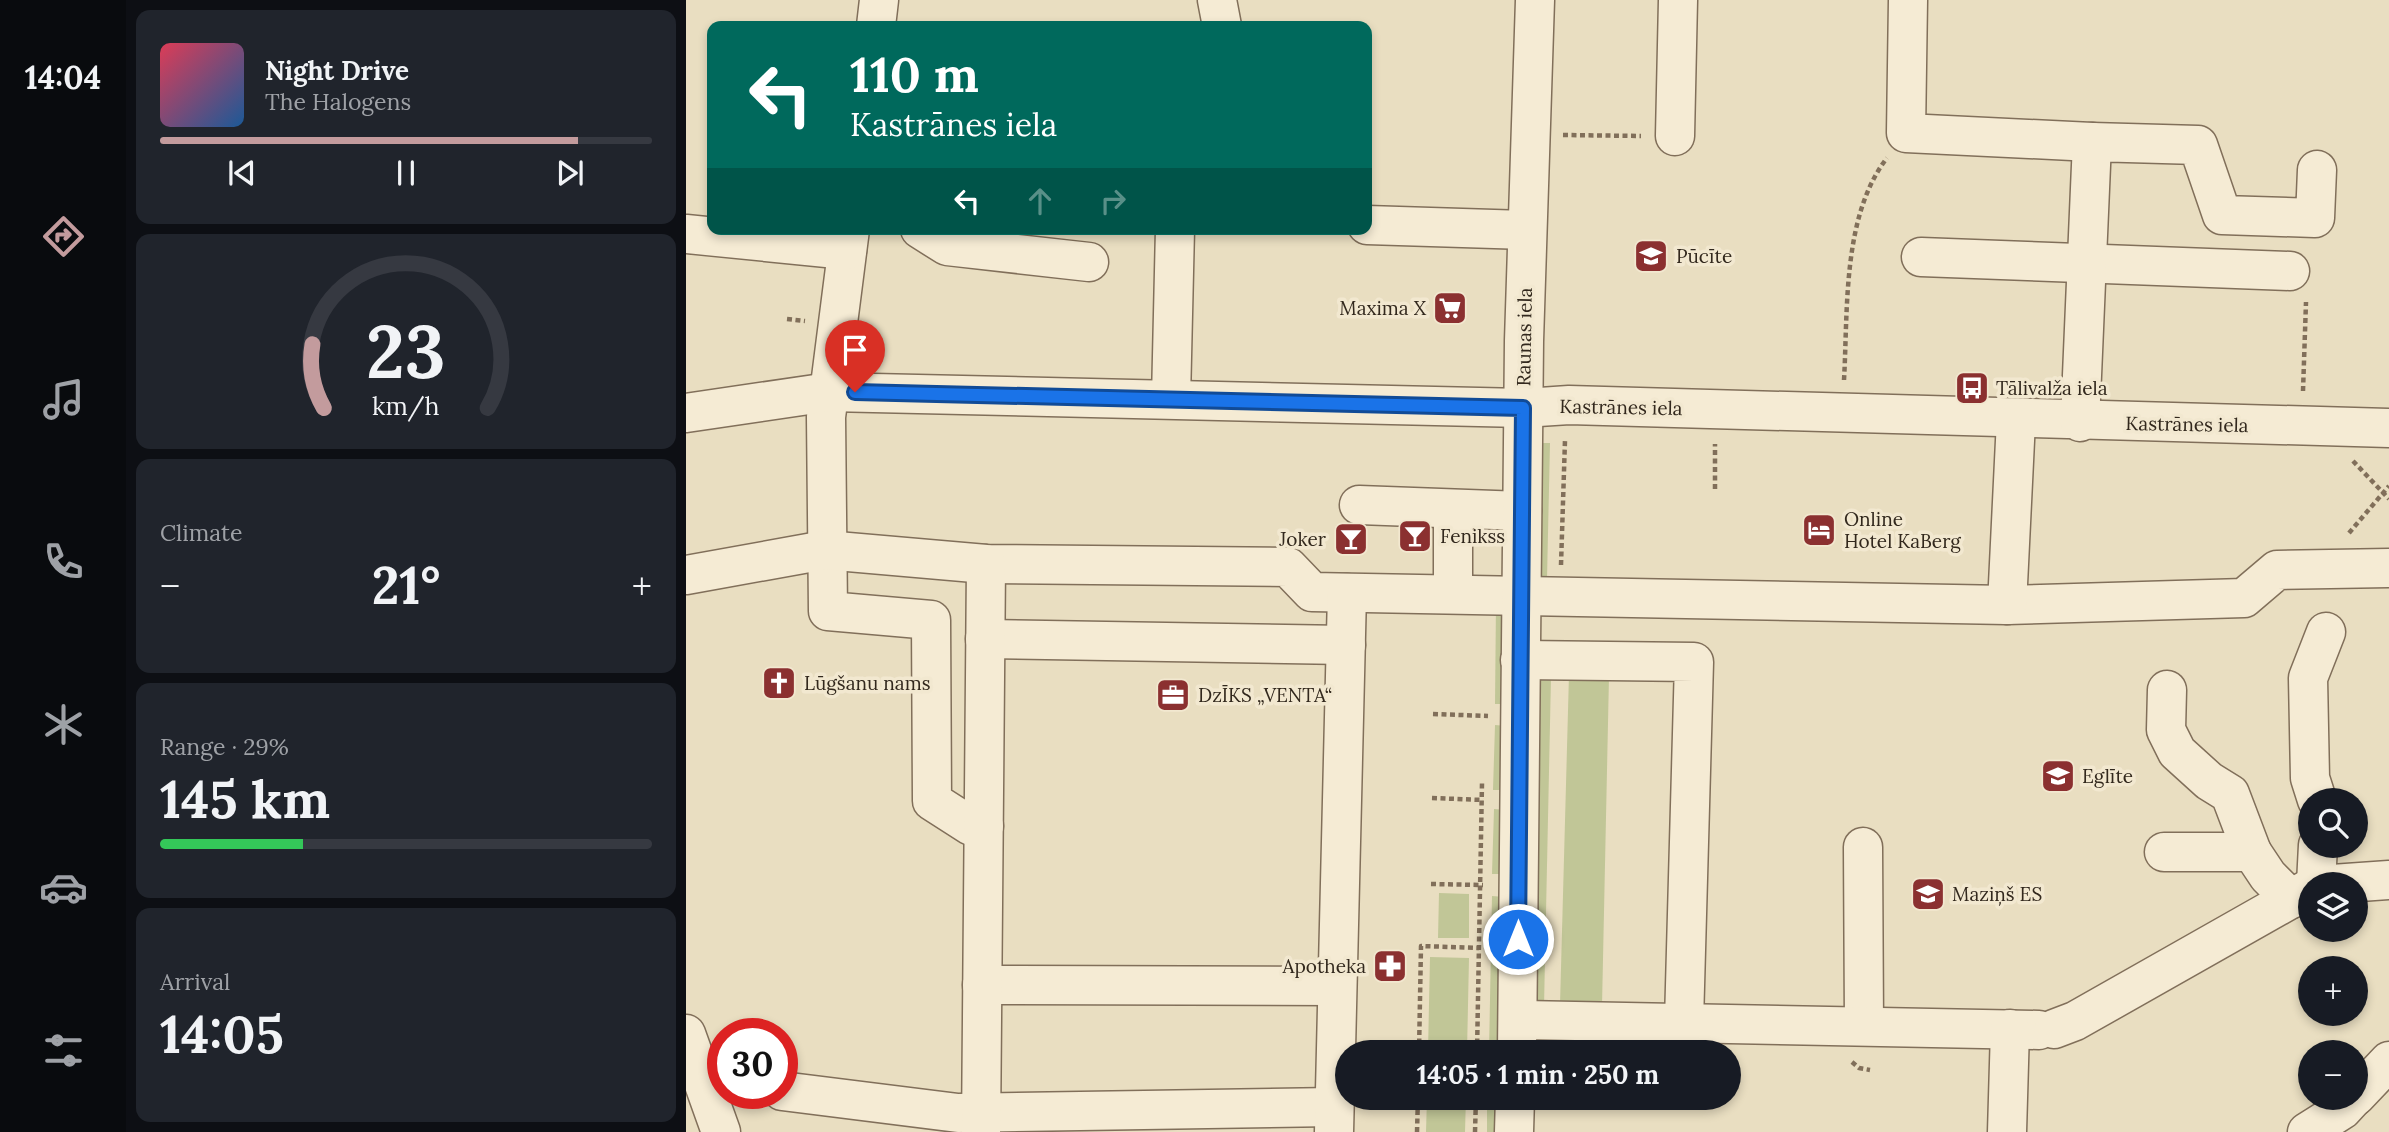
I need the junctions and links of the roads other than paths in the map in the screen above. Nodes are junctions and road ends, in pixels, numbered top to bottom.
1 (879, 0) edge
2 (1217, 0) edge
3 (1535, 0) edge
4 (1678, 0) edge
5 (1908, 0) edge
6 (877, 21) edge
7 (1221, 21) edge
8 (1675, 136) road end
9 (2092, 142) junction
10 (2317, 170) dead end
11 (1372, 225) edge
12 (1527, 230) junction
13 (686, 234) edge
14 (707, 235) edge
15 (718, 235) edge
16 (930, 235) edge
17 (1175, 235) edge
18 (848, 239) edge
19 (1922, 257) dead end
20 (1089, 262) dead end
21 (2089, 263) junction
22 (2290, 271) road end
23 (829, 392) junction
24 (1171, 399) junction
25 (1523, 408) junction
26 (686, 413) edge
27 (2016, 420) junction
28 (2080, 422) junction
29 (2389, 428) edge
30 (1359, 505) dead end
31 (1453, 509) junction
32 (1521, 511) junction
33 (825, 550) junction
34 (986, 564) junction
35 (2389, 568) edge
36 (686, 575) edge
37 (1347, 593) junction
38 (1453, 593) junction
39 (1520, 594) junction
40 (2007, 605) junction
41 (2326, 632) dead end
42 (985, 639) junction
43 (1346, 645) junction
44 (1520, 660) junction
45 (2167, 690) dead end
46 (2313, 788) edge
47 (984, 826) junction
48 (1864, 847) dead end
49 (2164, 852) dead end
50 (2252, 852) junction
51 (2389, 880) edge
52 (2368, 881) edge
53 (2298, 887) edge
54 (2298, 895) edge
55 (982, 985) junction
56 (1336, 986) junction
57 (1684, 1022) junction
58 (2034, 1029) junction
59 (686, 1034) edge
60 (1517, 1036) edge
61 (1856, 1042) junction
62 (2389, 1061) edge
63 (704, 1087) edge
64 (2368, 1088) edge
65 (798, 1093) edge
66 (1515, 1110) edge
67 (2350, 1110) edge
68 (1334, 1120) edge
69 (981, 1122) edge
70 (720, 1132) edge
71 (1514, 1132) edge
72 (2007, 1132) edge
73 (2307, 1132) edge

1 - 6 street
2 - 7 street
3 - 12 street, Raunas iela
4 - 8 street
5 - 9 street
9 - 10 street
9 - 21 street
11 - 12 street
12 - 25 street, Raunas iela
13 - 14 street
15 - 18 street
16 - 20 street
17 - 24 street
18 - 23 street
19 - 21 street
21 - 22 street
21 - 28 street
23 - 24 street, Kastrānes iela
23 - 26 street, Kastrānes iela
23 - 33 street
24 - 25 street, Kastrānes iela
25 - 27 street, Kastrānes iela
25 - 32 street, Raunas iela
27 - 28 street, Kastrānes iela
27 - 40 street
28 - 29 street, Kastrānes iela
30 - 31 street
31 - 32 street
31 - 38 street
32 - 39 street, Raunas iela
33 - 34 street
33 - 36 street
33 - 47 street
34 - 37 street
34 - 42 street
35 - 40 street
37 - 38 street
37 - 43 street
38 - 39 street
39 - 40 street
39 - 44 street, Raunas iela
41 - 46 street
42 - 43 street
42 - 47 street
43 - 56 street
44 - 57 street
44 - 60 street, Raunas iela
45 - 50 street
47 - 55 street
48 - 61 street
49 - 50 street
50 - 53 street
51 - 52 street
54 - 58 street
55 - 56 street
55 - 69 street
56 - 68 street
57 - 60 street
57 - 61 street
58 - 61 street
58 - 72 street
59 - 63 street
62 - 64 street
63 - 70 street
65 - 69 street
66 - 71 street
67 - 73 street
68 - 69 street

